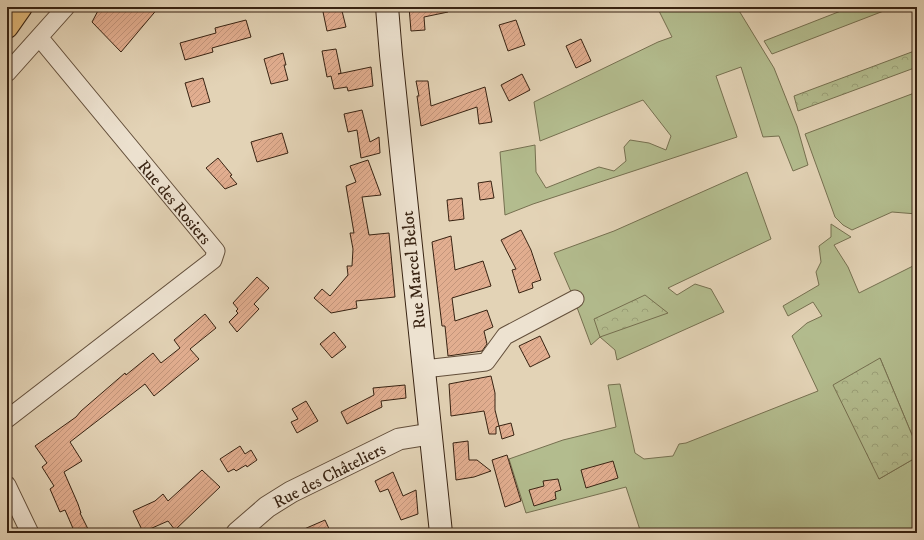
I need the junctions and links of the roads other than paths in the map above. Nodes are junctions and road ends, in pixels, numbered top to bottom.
1 (21, 7) edge
2 (66, 7) edge
3 (387, 7) edge
4 (7, 27) edge
5 (39, 37) junction
6 (7, 73) edge
7 (575, 299) dead end
8 (424, 369) junction
9 (7, 419) edge
10 (430, 434) junction
11 (7, 485) edge
12 (30, 533) edge
13 (237, 533) edge
14 (440, 533) edge

1 - 4 main road
2 - 5 street
3 - 8 main road, Rue Marcel Belot
5 - 6 street
5 - 9 street, Rue des Rosiers
7 - 8 street
8 - 10 main road, Rue Marcel Belot
10 - 13 street, Rue des Châteliers
10 - 14 main road, Rue Marcel Belot
11 - 12 street

